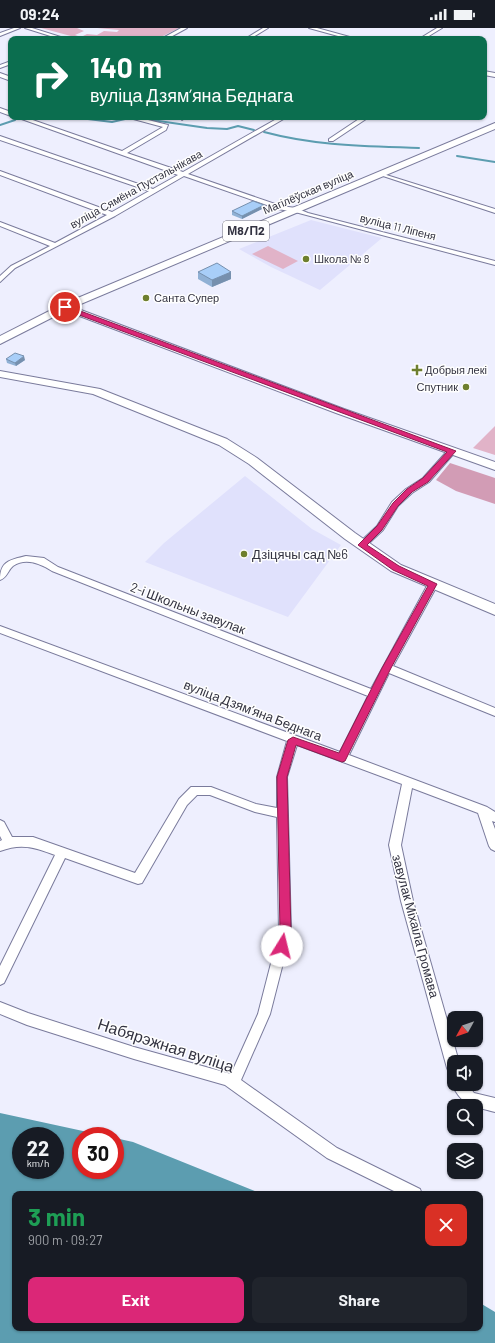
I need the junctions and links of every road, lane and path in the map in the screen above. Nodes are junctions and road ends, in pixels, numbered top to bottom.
1 (18, 28) edge
2 (26, 28) edge
3 (185, 28) edge
4 (266, 28) edge
5 (311, 28) edge
6 (440, 28) edge
7 (342, 31) dead end
8 (336, 34) junction
9 (0, 35) edge
10 (54, 36) edge
11 (169, 36) edge
12 (252, 36) edge
13 (332, 36) edge
14 (344, 36) edge
15 (426, 36) edge
16 (28, 120) edge
17 (141, 120) edge
18 (279, 120) edge
19 (361, 120) edge
20 (495, 126) edge
21 (0, 138) edge
22 (331, 140) dead end
23 (123, 153) junction
24 (0, 173) edge
25 (382, 174) junction
26 (184, 175) junction
27 (154, 191) junction
28 (296, 210) junction
29 (495, 211) edge
30 (113, 215) junction
31 (0, 224) edge
32 (54, 245) junction
33 (495, 263) edge
34 (0, 280) edge
35 (65, 307) junction
36 (0, 341) edge
37 (0, 374) edge
38 (452, 451) junction
39 (495, 466) edge
40 (362, 545) junction
41 (0, 577) edge
42 (433, 584) junction
43 (495, 610) edge
44 (0, 629) edge
45 (387, 668) junction
46 (373, 694) junction
47 (495, 712) edge
48 (293, 740) junction
49 (342, 758) junction
50 (408, 782) junction
51 (482, 810) junction
52 (282, 813) junction
53 (495, 817) edge
54 (0, 825) edge
55 (4, 844) edge
56 (495, 846) edge
57 (62, 852) junction
58 (0, 979) edge
59 (0, 1008) edge
60 (450, 1055) edge
61 (232, 1083) junction
62 (464, 1091) edge
63 (495, 1105) edge
64 (409, 1191) edge

1 - 9 street
2 - 10 street
3 - 11 street
4 - 12 street
5 - 8 street
6 - 15 street
7 - 8 street
8 - 13 street
8 - 14 street
16 - 23 street, вуліца 11 Ліпеня
17 - 23 street
18 - 26 street, вуліца Сямёна Пустэльнікава
19 - 22 street
20 - 25 main road, Магілёўская вуліца / М8/П2
21 - 27 street
23 - 26 street, вуліца 11 Ліпеня
24 - 30 street
25 - 28 main road, Магілёўская вуліца / М8/П2
25 - 29 street
26 - 27 street, вуліца Сямёна Пустэльнікава
26 - 28 street, вуліца 11 Ліпеня
27 - 30 street, вуліца Сямёна Пустэльнікава
28 - 33 street, вуліца 11 Ліпеня
28 - 35 main road, Магілёўская вуліца / М8/П2
30 - 32 street, вуліца Сямёна Пустэльнікава
31 - 32 street
32 - 34 street, вуліца Сямёна Пустэльнікава
35 - 36 main road, Магілёўская вуліца / М8/П2
35 - 38 street
37 - 40 street
38 - 39 street
38 - 40 street
40 - 42 street
41 - 46 street, 2-і Школьны завулак
42 - 43 street
42 - 45 street
44 - 48 street, вуліца Дзямʼяна Беднага
45 - 46 street
45 - 47 street
46 - 49 street
48 - 49 street, вуліца Дзямʼяна Беднага
48 - 52 street
49 - 50 street, вуліца Дзямʼяна Беднага
50 - 51 street, вуліца Дзямʼяна Беднага
50 - 60 street, завулак Міхаіла Громава
51 - 53 street, вуліца Дзямʼяна Беднага
51 - 56 street
52 - 57 street
52 - 61 street
54 - 55 street
55 - 57 street
57 - 58 street
59 - 61 street, Набярэжная вуліца
61 - 64 street, Набярэжная вуліца
62 - 63 street

